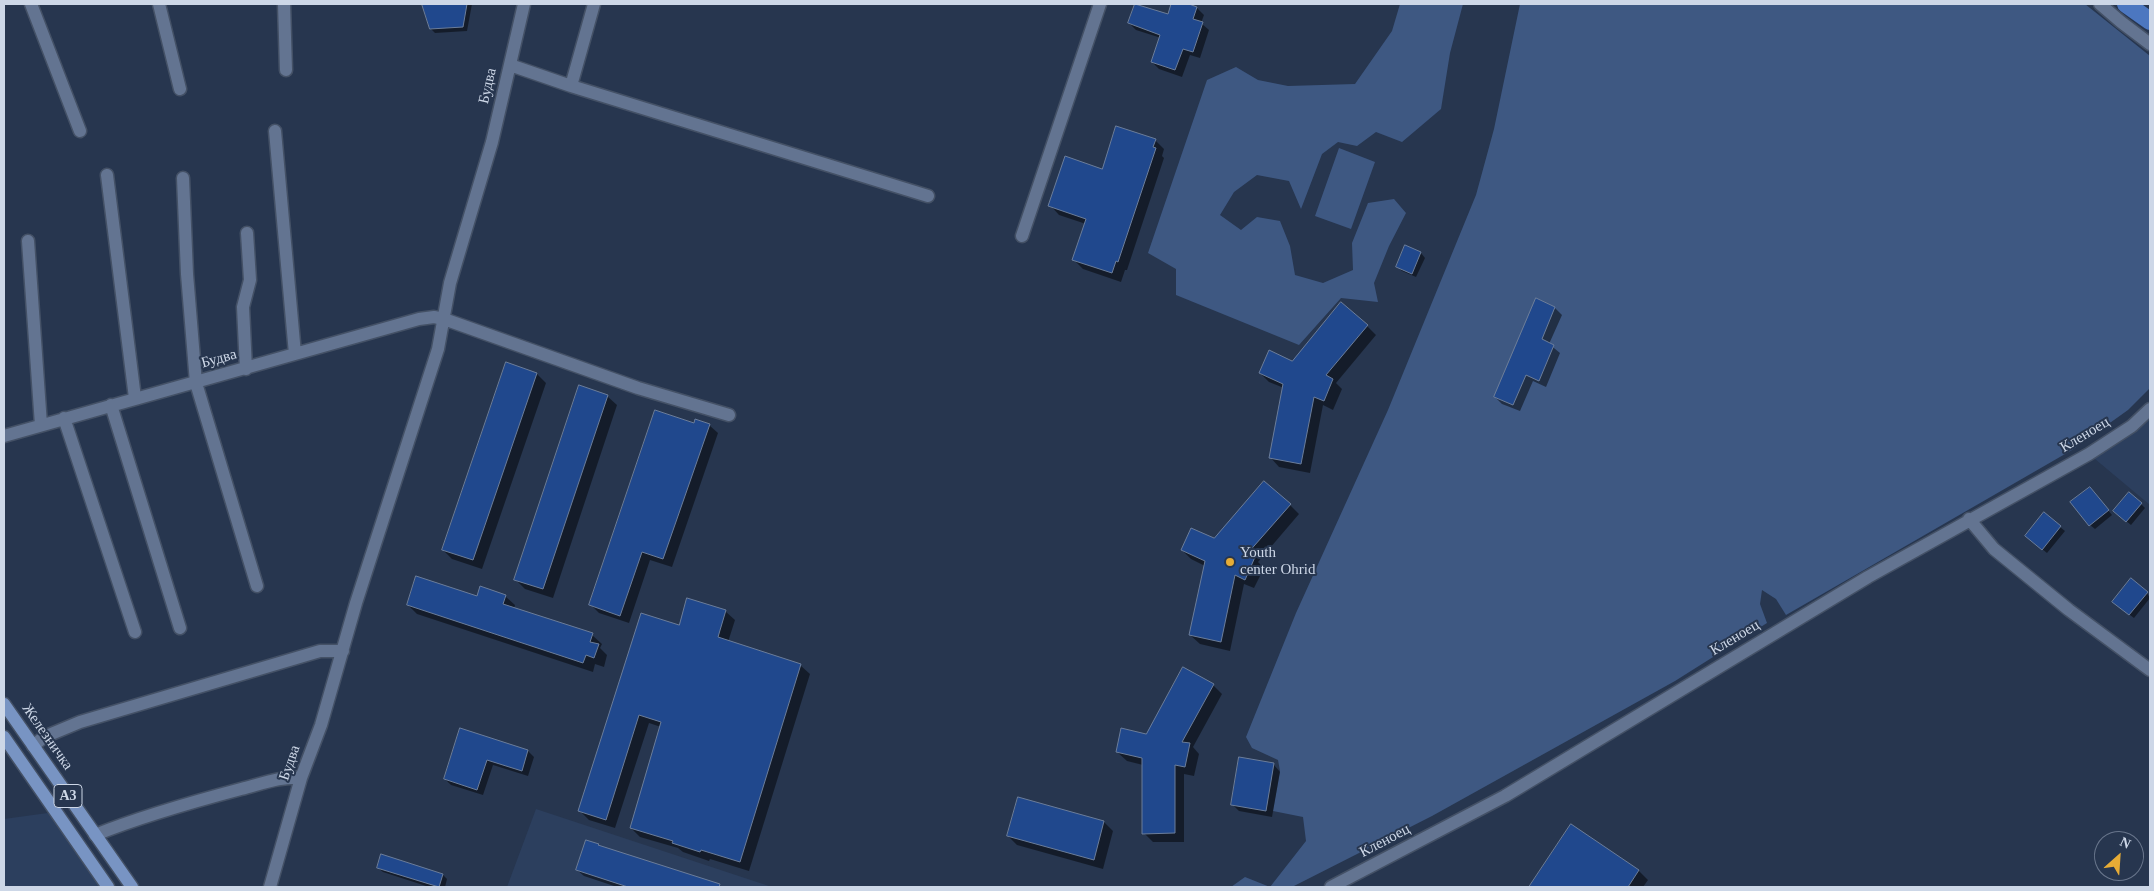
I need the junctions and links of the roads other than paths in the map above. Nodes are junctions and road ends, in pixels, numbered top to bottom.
1 (31, 4) edge
2 (159, 4) edge
3 (284, 4) edge
4 (524, 4) edge
5 (594, 4) edge
6 (1100, 4) edge
7 (2100, 4) edge
8 (2150, 44) edge
9 (510, 65) junction
10 (286, 70) dead end
11 (570, 86) junction
12 (180, 90) dead end
13 (80, 131) dead end
14 (276, 131) dead end
15 (107, 175) dead end
16 (183, 178) dead end
17 (928, 196) dead end
18 (247, 233) dead end
19 (1022, 236) dead end
20 (28, 241) dead end
21 (444, 319) junction
22 (295, 354) junction
23 (246, 369) junction
24 (196, 383) junction
25 (135, 398) junction
26 (110, 405) junction
27 (2150, 409) edge
28 (729, 415) dead end
29 (64, 418) junction
30 (41, 425) junction
31 (4, 436) edge
32 (1969, 519) junction
33 (258, 586) dead end
34 (180, 628) dead end
35 (135, 632) dead end
36 (343, 651) junction
37 (2150, 670) edge
38 (4, 704) edge
39 (4, 737) edge
40 (33, 746) junction
41 (302, 778) junction
42 (95, 835) junction
43 (108, 887) edge
44 (132, 887) edge
45 (270, 887) edge
46 (1331, 887) edge

1 - 13 street
2 - 12 street
3 - 10 street
4 - 9 street, Будва
5 - 11 street
6 - 19 street
7 - 8 street
9 - 11 street
9 - 21 street, Будва
11 - 17 street
14 - 22 street
15 - 25 street
16 - 24 street
18 - 23 street
20 - 30 street
21 - 22 street, Будва
21 - 28 street, Будва
21 - 36 street, Будва
22 - 23 street, Будва
23 - 24 street, Будва
24 - 25 street, Будва
24 - 33 street
25 - 26 street, Будва
26 - 29 street, Будва
26 - 34 street
27 - 32 street, Кленоец
29 - 30 street, Будва
29 - 35 street
30 - 31 street, Будва
32 - 37 street
32 - 46 street, Кленоец
36 - 40 street
36 - 41 street, Будва
38 - 40 main road, Железничка / A3
39 - 43 main road, A3
40 - 42 main road, Железничка / A3
41 - 42 street
41 - 45 street, Будва
42 - 44 main road, Железничка / A3

